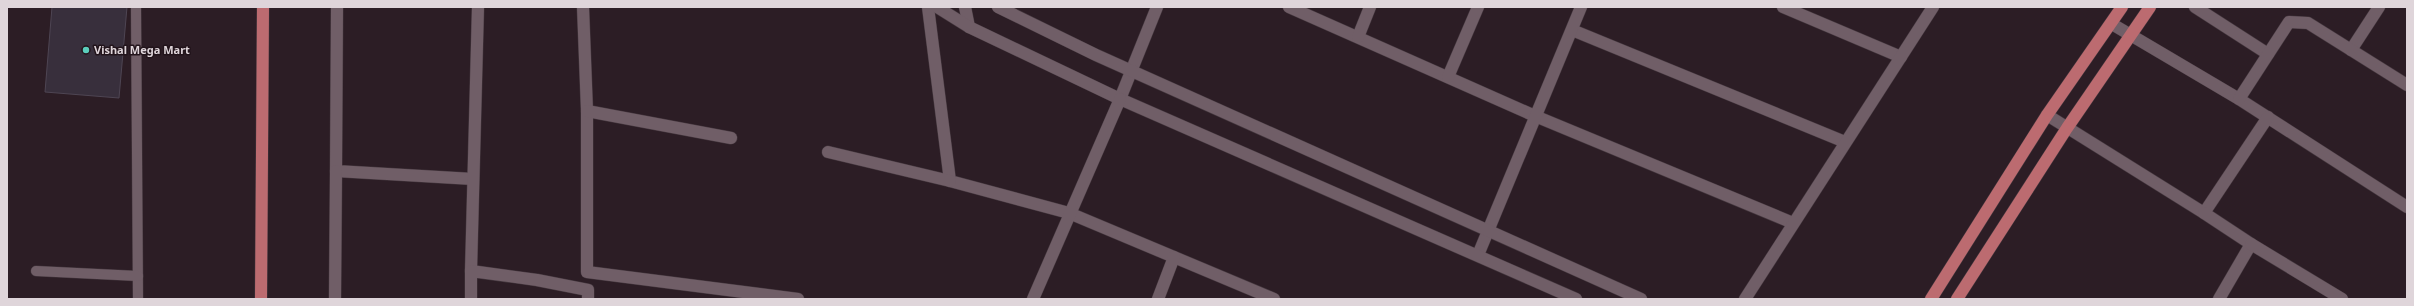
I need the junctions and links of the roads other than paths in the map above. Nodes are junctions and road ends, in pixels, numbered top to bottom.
1 (136, 7) edge
2 (263, 7) edge
3 (337, 7) edge
4 (478, 7) edge
5 (583, 7) edge
6 (928, 7) edge
7 (937, 7) edge
8 (966, 7) edge
9 (998, 7) edge
10 (1157, 7) edge
11 (1289, 7) edge
12 (1370, 7) edge
13 (1478, 7) edge
14 (1581, 7) edge
15 (1783, 7) edge
16 (1933, 7) edge
17 (2122, 7) edge
18 (2150, 7) edge
19 (2195, 7) edge
20 (2379, 7) edge
21 (2112, 24) junction
22 (969, 27) junction
23 (1572, 30) junction
24 (2131, 33) junction
25 (1358, 37) junction
26 (2351, 50) junction
27 (2268, 54) junction
28 (1900, 57) junction
29 (1132, 71) junction
30 (1448, 77) junction
31 (2407, 85) edge
32 (1120, 99) junction
33 (2239, 99) junction
34 (586, 111) junction
35 (1535, 116) junction
36 (2047, 116) junction
37 (2268, 117) junction
38 (2067, 128) junction
39 (731, 138) dead end
40 (1845, 142) junction
41 (828, 152) dead end
42 (336, 172) junction
43 (473, 180) junction
44 (950, 181) junction
45 (2407, 207) edge
46 (2204, 213) junction
47 (1069, 214) junction
48 (1793, 223) junction
49 (1489, 230) junction
50 (2251, 244) junction
51 (1478, 255) junction
52 (1174, 257) junction
53 (36, 271) dead end
54 (471, 271) junction
55 (587, 272) junction
56 (138, 276) junction
57 (588, 295) edge
58 (138, 299) edge
59 (261, 299) edge
60 (335, 299) edge
61 (471, 299) edge
62 (798, 299) edge
63 (1033, 299) edge
64 (1158, 299) edge
65 (1274, 299) edge
66 (1576, 299) edge
67 (1641, 299) edge
68 (1745, 299) edge
69 (1932, 299) edge
70 (1957, 299) edge
71 (2219, 299) edge
72 (2342, 299) edge

1 - 56 lane
2 - 59 main road
3 - 42 street
4 - 43 street
5 - 34 street
6 - 44 street
7 - 22 street
8 - 22 street
9 - 29 street
10 - 29 street
11 - 25 street
12 - 25 street
13 - 30 street
14 - 23 street
15 - 28 street
16 - 28 street
17 - 21 main road
18 - 24 main road
19 - 27 street
20 - 26 street
21 - 24 street
21 - 36 main road
22 - 32 street
23 - 35 street
23 - 40 street
24 - 33 street
24 - 38 main road
25 - 30 street
26 - 27 street
26 - 31 street
27 - 33 street
28 - 40 street
29 - 32 street
29 - 49 street
30 - 35 street
32 - 47 street
32 - 51 street
33 - 37 street
34 - 39 street
34 - 55 street
35 - 48 street
35 - 49 street
36 - 38 street
36 - 69 main road
37 - 45 street
37 - 46 street
38 - 46 street
38 - 70 main road
40 - 48 street
41 - 44 street
42 - 43 street
42 - 60 street
43 - 54 street
44 - 47 street
46 - 50 street
47 - 52 street
47 - 63 street
48 - 68 street
49 - 51 street
49 - 67 street
50 - 71 street
50 - 72 street
51 - 66 street
52 - 64 street
52 - 65 street
53 - 56 lane
54 - 57 street
54 - 61 street
55 - 57 street
55 - 62 street
56 - 58 lane

